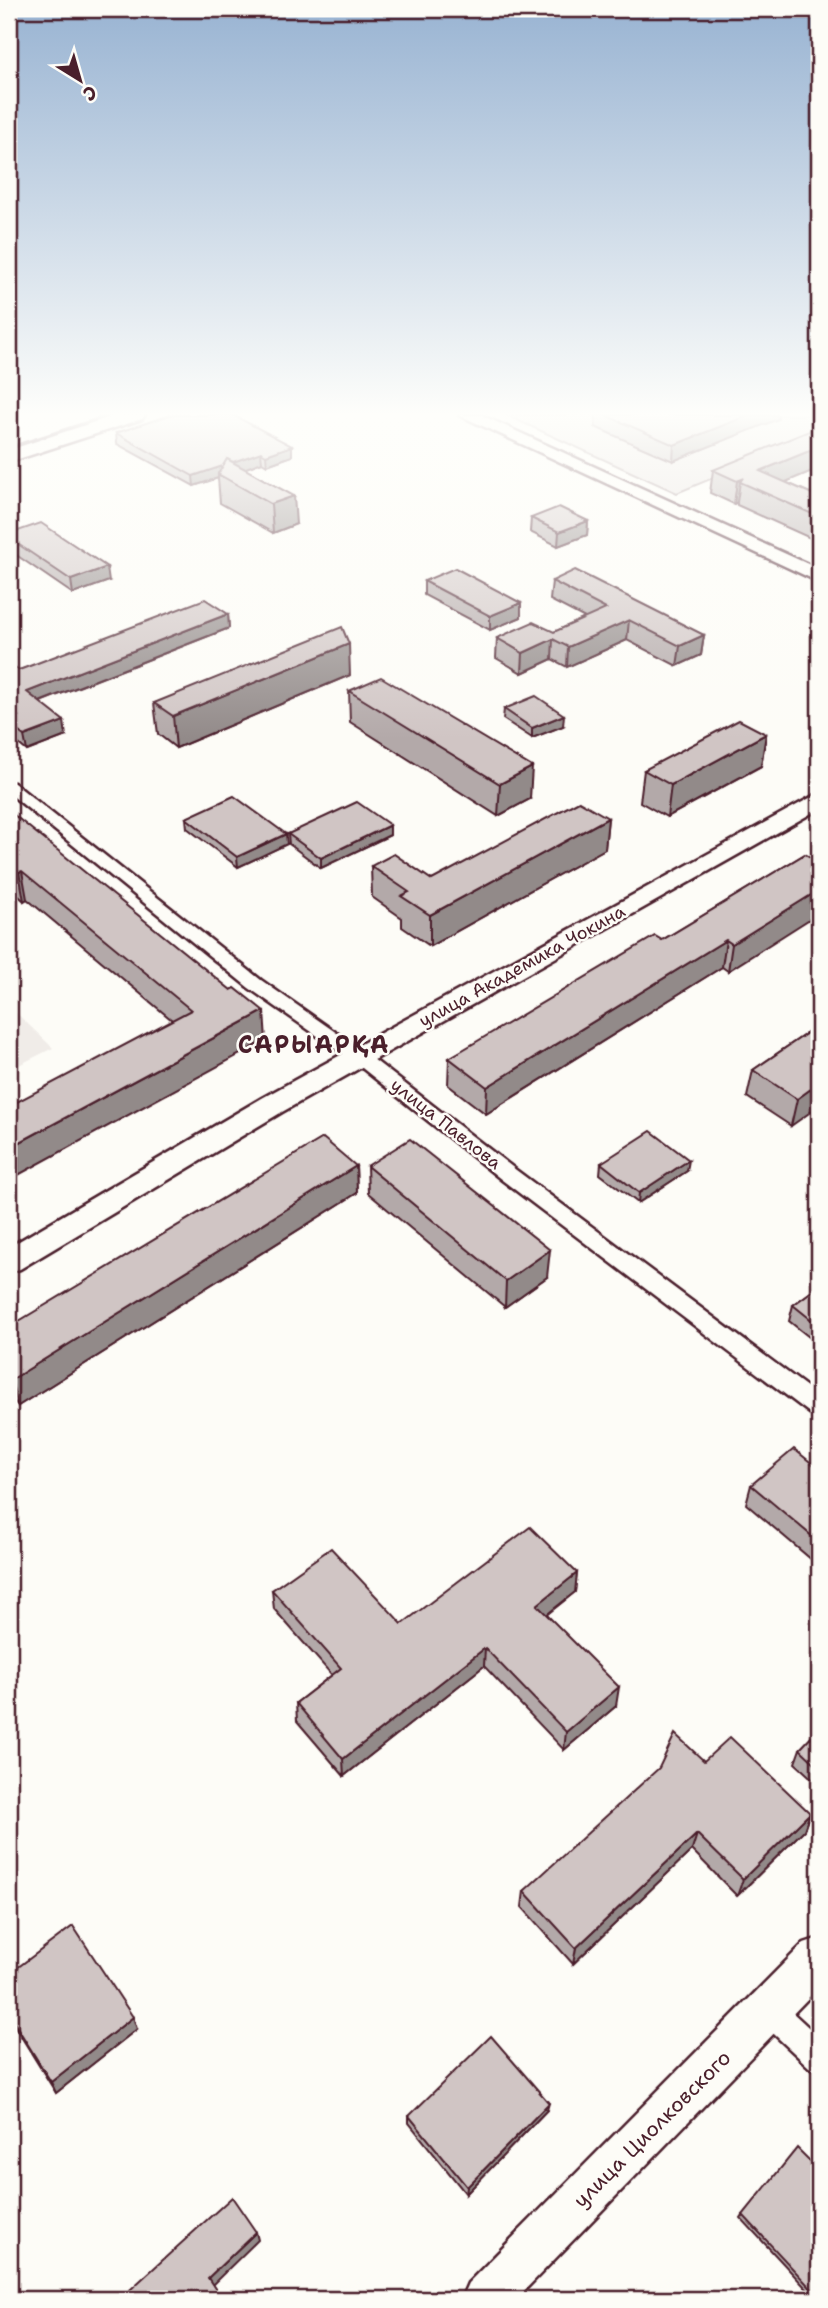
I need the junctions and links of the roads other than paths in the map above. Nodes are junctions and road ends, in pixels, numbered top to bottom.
1 (702, 523) edge
2 (819, 576) edge
3 (9, 786) edge
4 (819, 800) edge
5 (358, 1056) junction
6 (9, 1261) edge
7 (819, 1408) edge
8 (819, 1958) edge
9 (769, 2010) junction
10 (819, 2057) edge
11 (484, 2299) edge

1 - 2 main road
3 - 5 street, улица Павлова
4 - 5 main road, улица Академика Чокина
5 - 6 main road, улица Академика Чокина
5 - 7 street, улица Павлова
8 - 9 main road, улица Циолковского
9 - 10 street
9 - 11 main road, улица Циолковского

